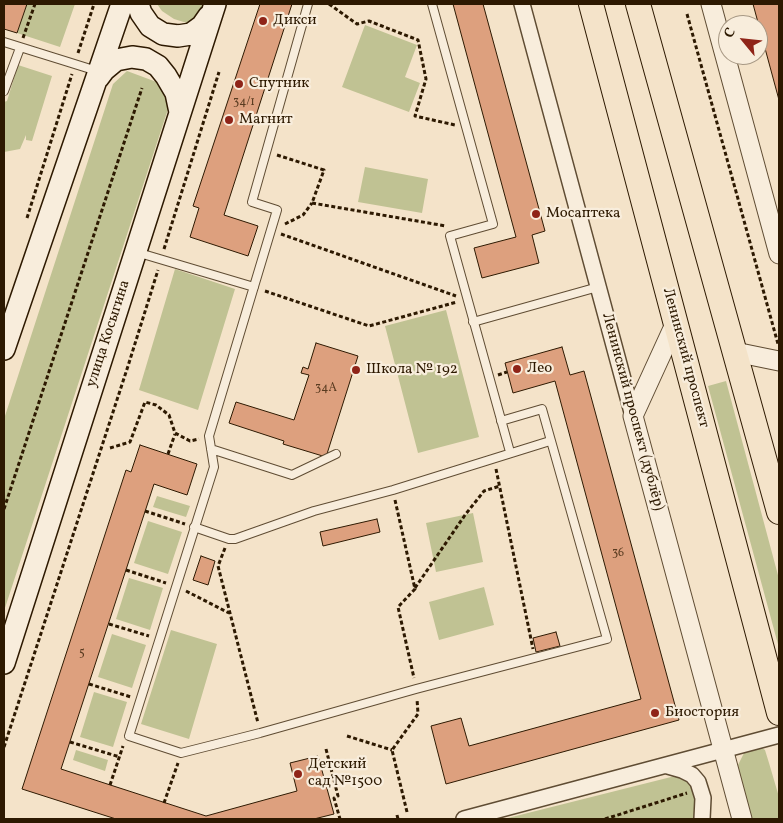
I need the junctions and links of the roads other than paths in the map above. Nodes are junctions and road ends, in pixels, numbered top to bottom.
1 (122, 4) edge
2 (138, 4) edge
3 (308, 4) edge
4 (432, 4) edge
5 (522, 4) edge
6 (591, 4) edge
7 (638, 4) edge
8 (711, 4) edge
9 (214, 8) edge
10 (4, 42) edge
11 (20, 48) junction
12 (97, 76) junction
13 (4, 91) edge
14 (180, 112) junction
15 (136, 252) junction
16 (779, 254) edge
17 (598, 286) junction
18 (254, 287) junction
19 (473, 322) junction
20 (676, 322) junction
21 (4, 349) edge
22 (735, 352) junction
23 (779, 361) edge
24 (633, 416) junction
25 (501, 421) junction
26 (550, 441) junction
27 (211, 449) junction
28 (510, 452) junction
29 (336, 454) dead end
30 (779, 512) edge
31 (194, 527) junction
32 (4, 663) edge
33 (779, 713) edge
34 (779, 735) edge
35 (722, 750) junction
36 (668, 766) junction
37 (464, 819) edge
38 (702, 819) edge
39 (742, 819) edge

1 - 12 main road
2 - 9 main road
3 - 18 lane
4 - 19 lane
5 - 17 street, Ленинский проспект (дублёр)
6 - 20 main road, Ленинский проспект
7 - 22 main road
8 - 16 street
9 - 14 main road, улица Косыгина
10 - 11 lane
11 - 12 lane
11 - 13 lane
12 - 14 main road
12 - 21 main road
14 - 15 main road, улица Косыгина
15 - 18 lane
15 - 32 main road, улица Косыгина
17 - 19 lane
17 - 24 street, Ленинский проспект (дублёр)
18 - 27 lane
19 - 25 lane
20 - 24 street
20 - 33 main road, Ленинский проспект
22 - 23 street
22 - 30 main road
24 - 35 street, Ленинский проспект (дублёр)
25 - 26 lane
25 - 28 lane
26 - 28 lane
26 - 31 lane
27 - 29 lane
27 - 31 lane
28 - 31 lane
34 - 35 street
35 - 36 street
35 - 39 street, Ленинский проспект (дублёр)
36 - 37 street
36 - 38 street

